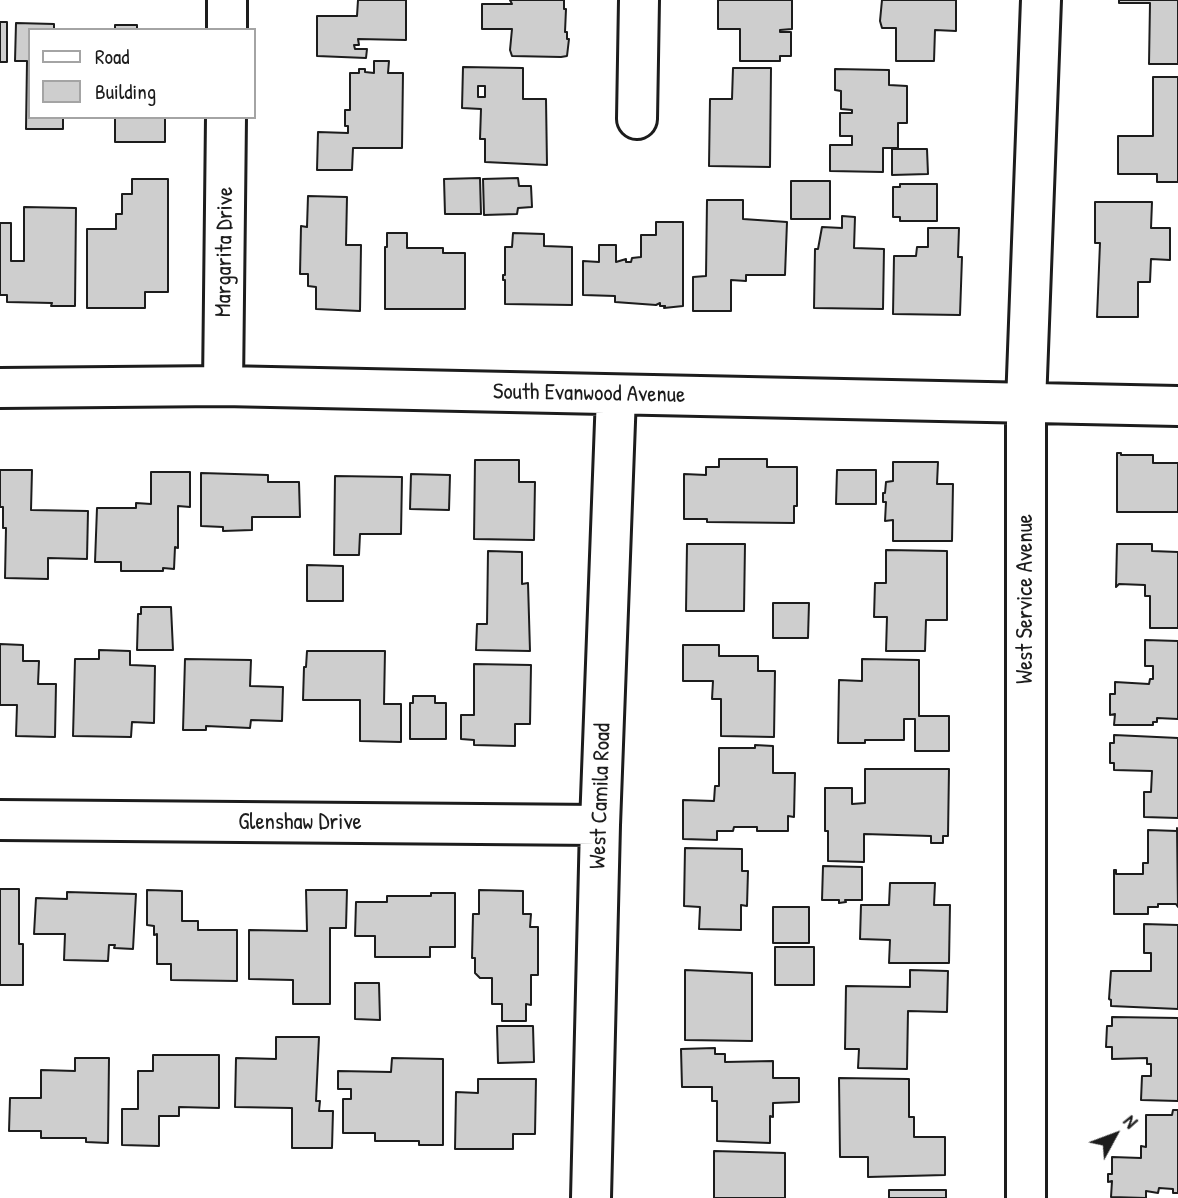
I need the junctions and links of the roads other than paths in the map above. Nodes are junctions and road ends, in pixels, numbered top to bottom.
1 (227, 0) edge
2 (639, 0) edge
3 (1041, 0) edge
4 (227, 28) edge
5 (637, 118) dead end
6 (226, 119) edge
7 (223, 386) junction
8 (0, 388) edge
9 (616, 395) junction
10 (1026, 404) junction
11 (1178, 406) edge
12 (0, 821) edge
13 (600, 825) junction
14 (591, 1198) edge
15 (1026, 1198) edge

1 - 4 street
2 - 5 street
3 - 10 street, West Service Avenue
6 - 7 street, Margarita Drive
7 - 8 street, South Evanwood Avenue
7 - 9 street, South Evanwood Avenue
9 - 10 street, South Evanwood Avenue
9 - 13 street, West Camila Road
10 - 11 street, South Evanwood Avenue
10 - 15 street, West Service Avenue
12 - 13 street, Glenshaw Drive
13 - 14 street, West Camila Road

